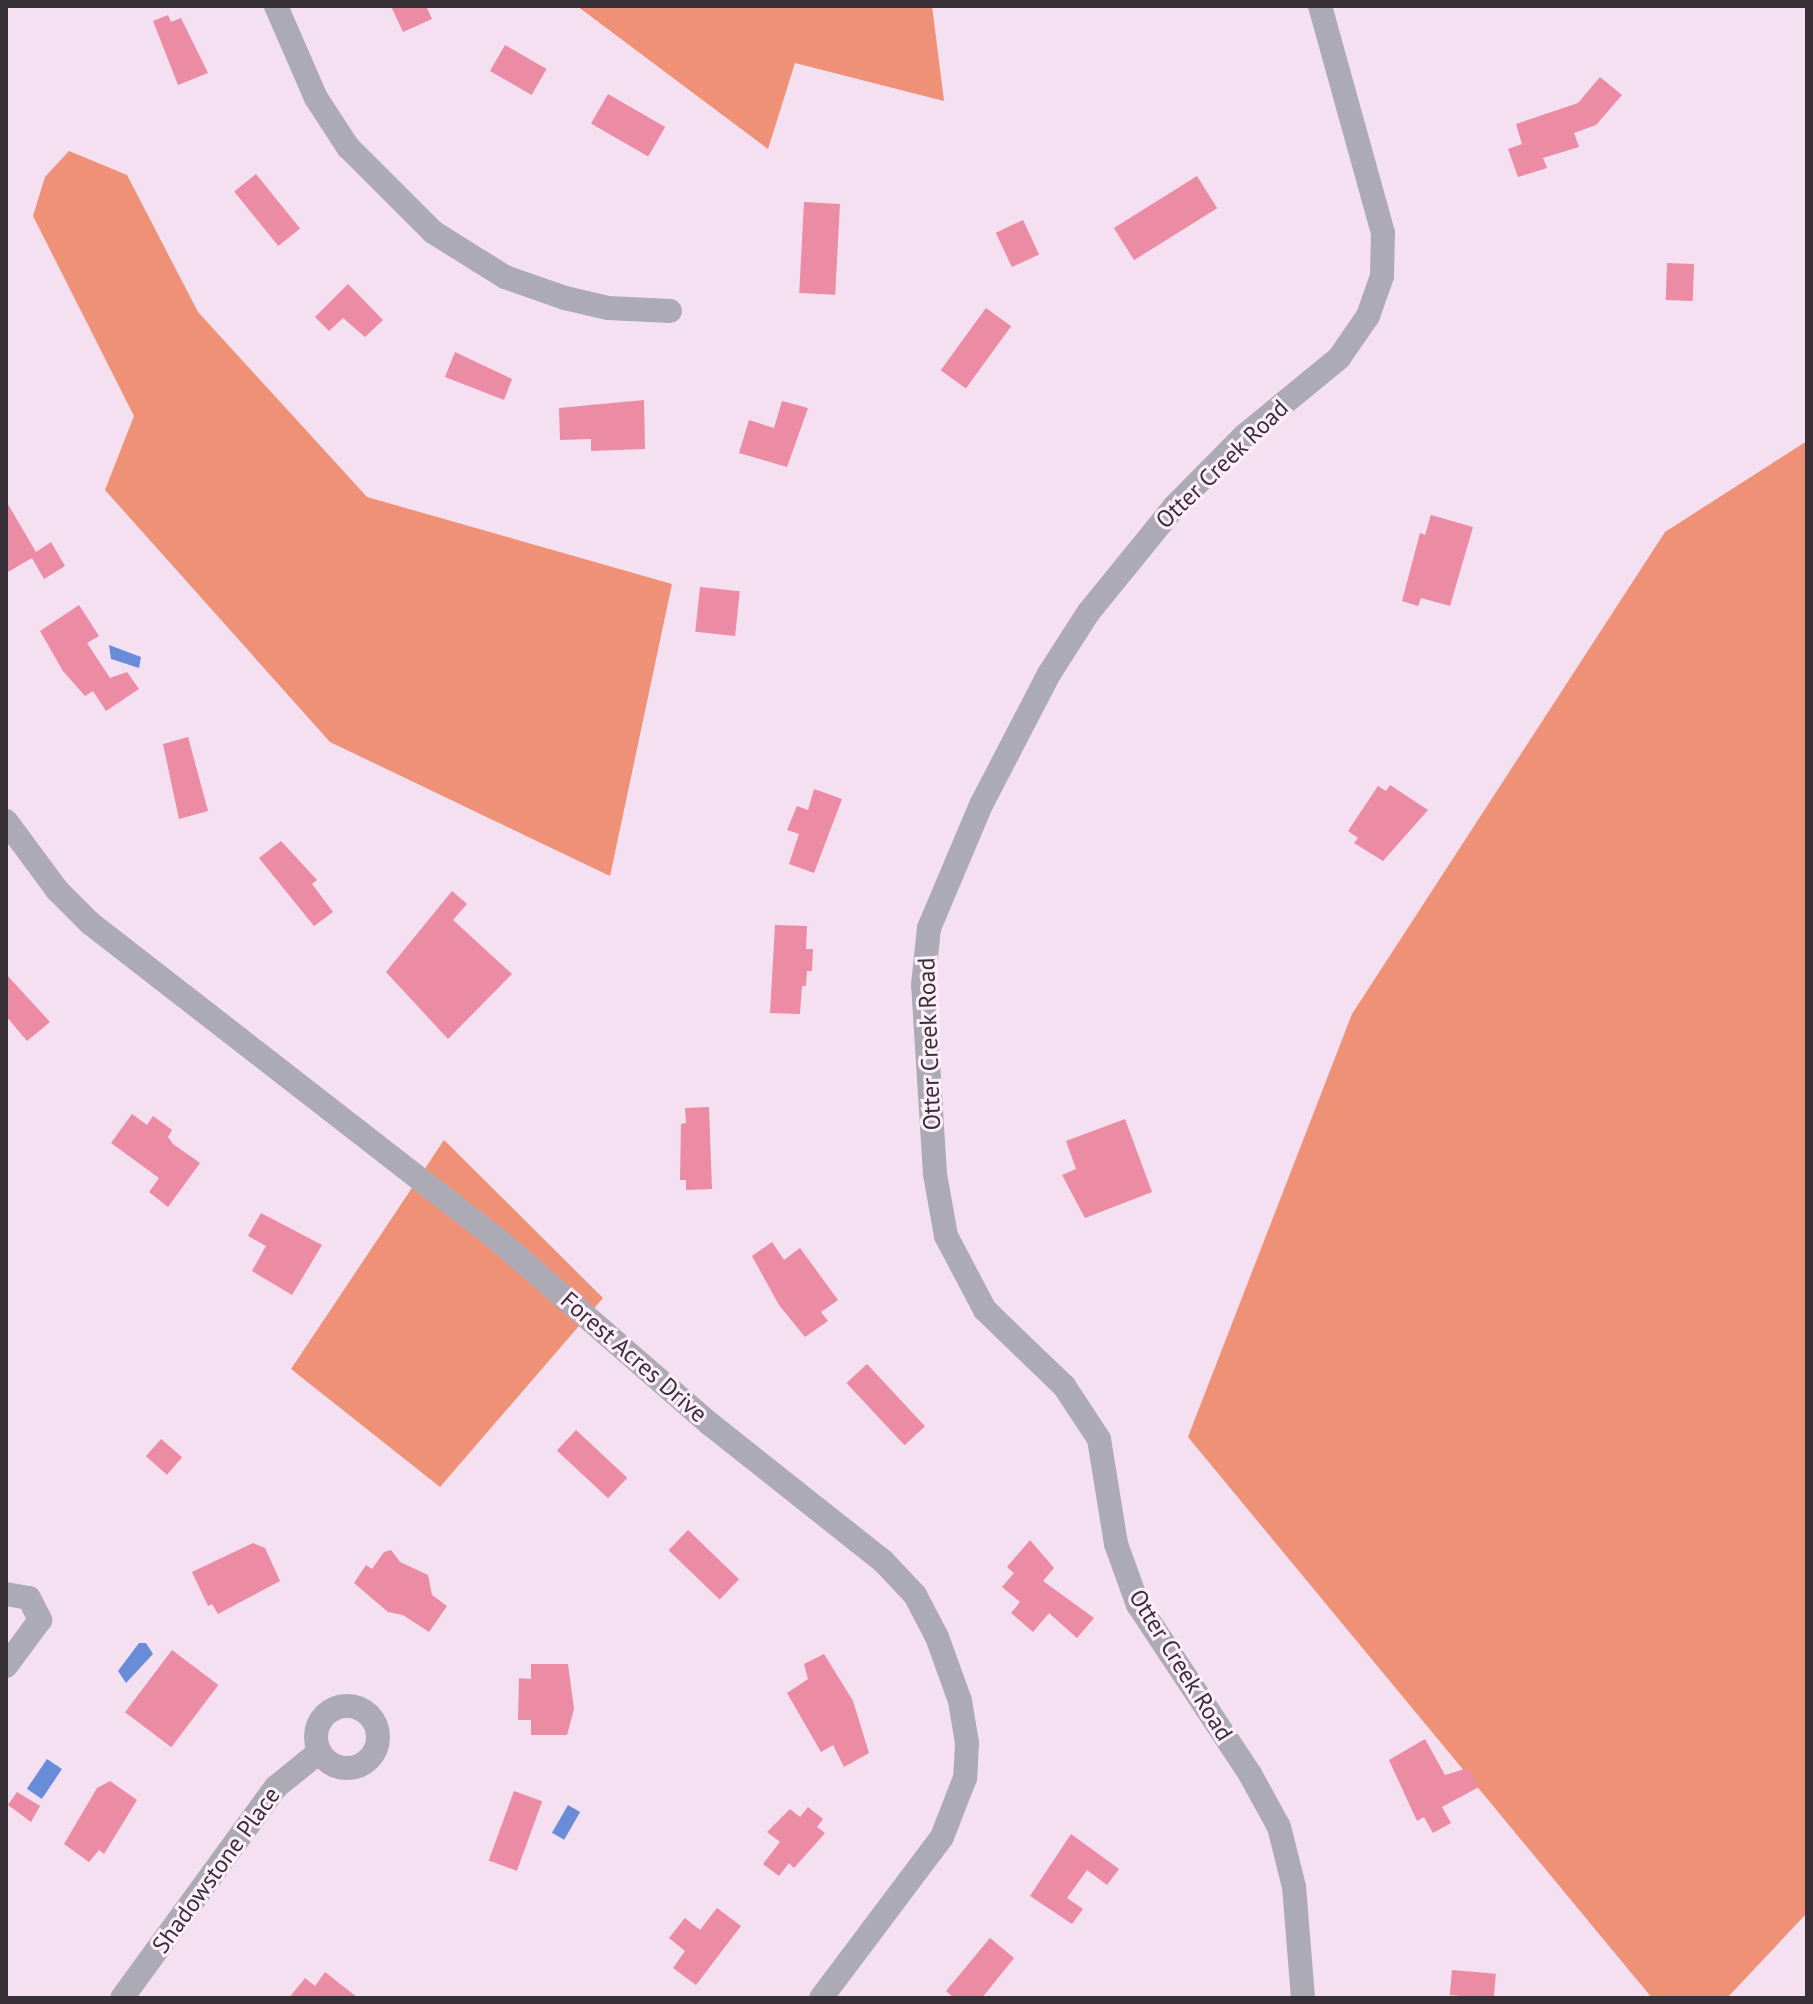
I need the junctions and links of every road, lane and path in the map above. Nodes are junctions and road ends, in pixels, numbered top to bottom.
1 (276, 6) edge
2 (1320, 6) edge
3 (670, 311) dead end
4 (6, 821) edge
5 (6, 1594) edge
6 (6, 1666) edge
7 (319, 1752) dead end
8 (122, 1998) edge
9 (821, 1998) edge
10 (1303, 1998) edge

1 - 3 street
2 - 10 street, Otter Creek Road
4 - 9 street, Forest Acres Drive
5 - 6 street
7 - 8 street, Shadowstone Place

